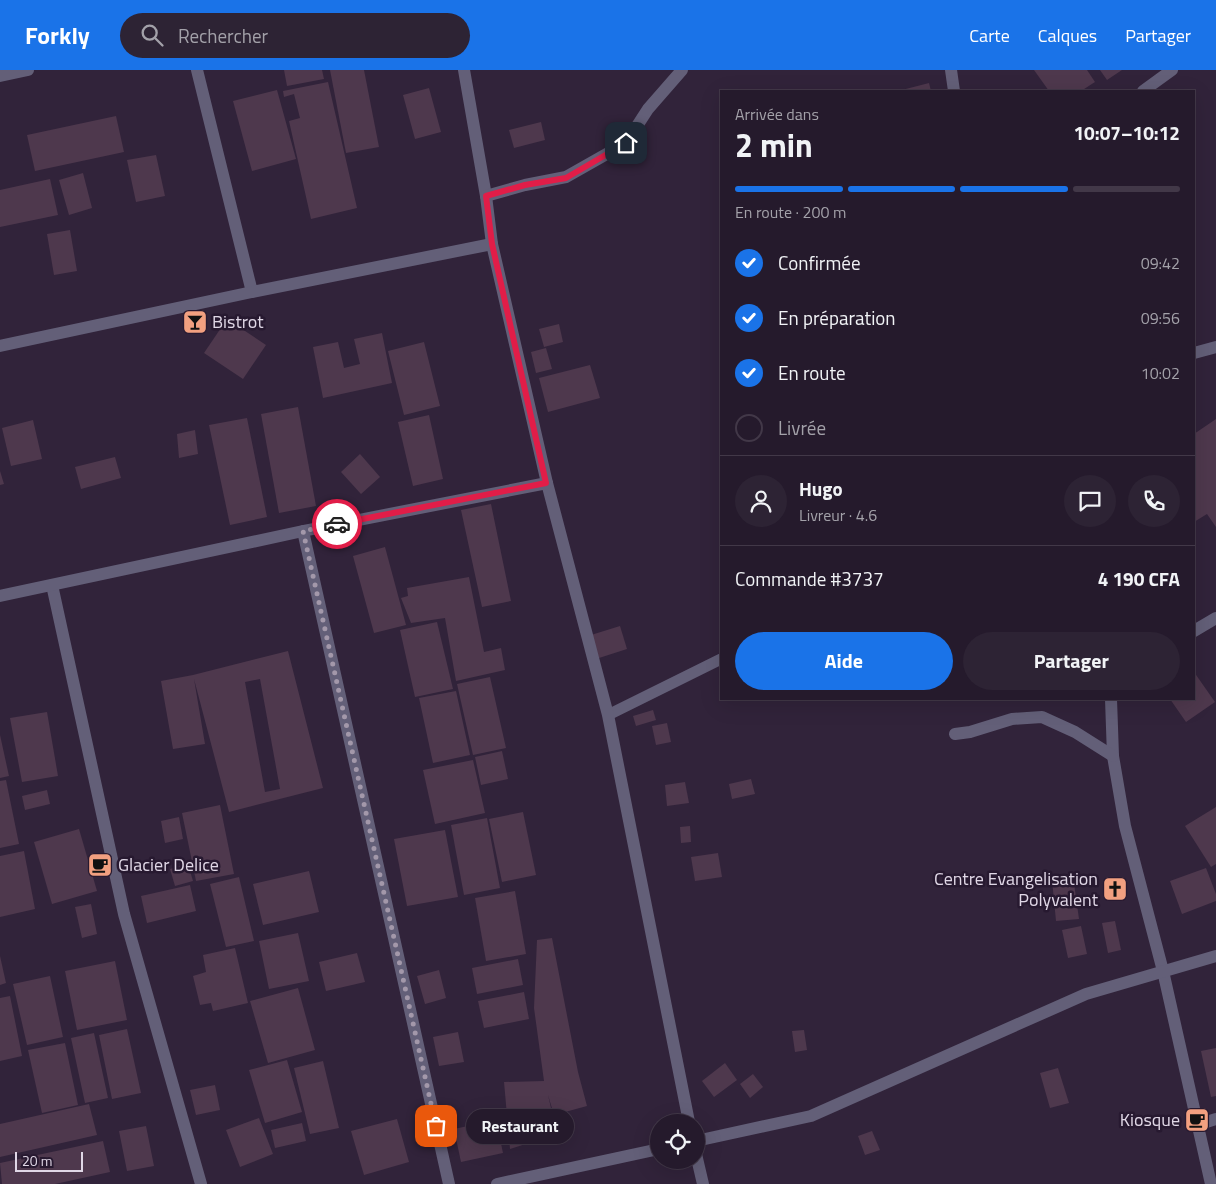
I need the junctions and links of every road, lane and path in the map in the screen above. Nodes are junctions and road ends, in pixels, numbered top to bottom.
1 (28, 70) edge
2 (197, 70) edge
3 (464, 70) edge
4 (682, 70) edge
5 (951, 70) edge
6 (1172, 70) edge
7 (0, 76) edge
8 (954, 90) edge
9 (1144, 90) edge
10 (486, 196) junction
11 (492, 244) junction
12 (252, 292) junction
13 (0, 346) edge
14 (1216, 347) edge
15 (1195, 353) edge
16 (546, 483) junction
17 (303, 531) junction
18 (52, 585) junction
19 (0, 596) edge
20 (1216, 618) edge
21 (1195, 631) edge
22 (720, 659) edge
23 (1110, 700) edge
24 (608, 715) junction
25 (955, 734) dead end
26 (1113, 756) junction
27 (1216, 956) edge
28 (1163, 971) junction
29 (688, 1114) edge
30 (1216, 1119) edge
31 (1197, 1125) junction
32 (705, 1139) edge
33 (650, 1151) edge
34 (700, 1169) edge
35 (201, 1184) edge
36 (449, 1184) edge
37 (497, 1184) edge
38 (704, 1184) edge
39 (1211, 1184) edge

1 - 7 street
2 - 12 street
3 - 10 street
4 - 10 street
5 - 8 street
6 - 9 street
10 - 11 street
11 - 12 street
11 - 16 street
12 - 13 street
14 - 15 street
16 - 17 street
16 - 24 street
17 - 18 street
17 - 36 street
18 - 19 street
18 - 35 street
20 - 21 street
22 - 24 lane
23 - 26 street
24 - 29 street
25 - 26 street
26 - 28 street
27 - 28 street
28 - 31 street
28 - 32 street
30 - 31 street
31 - 39 street
33 - 37 street
34 - 38 street

